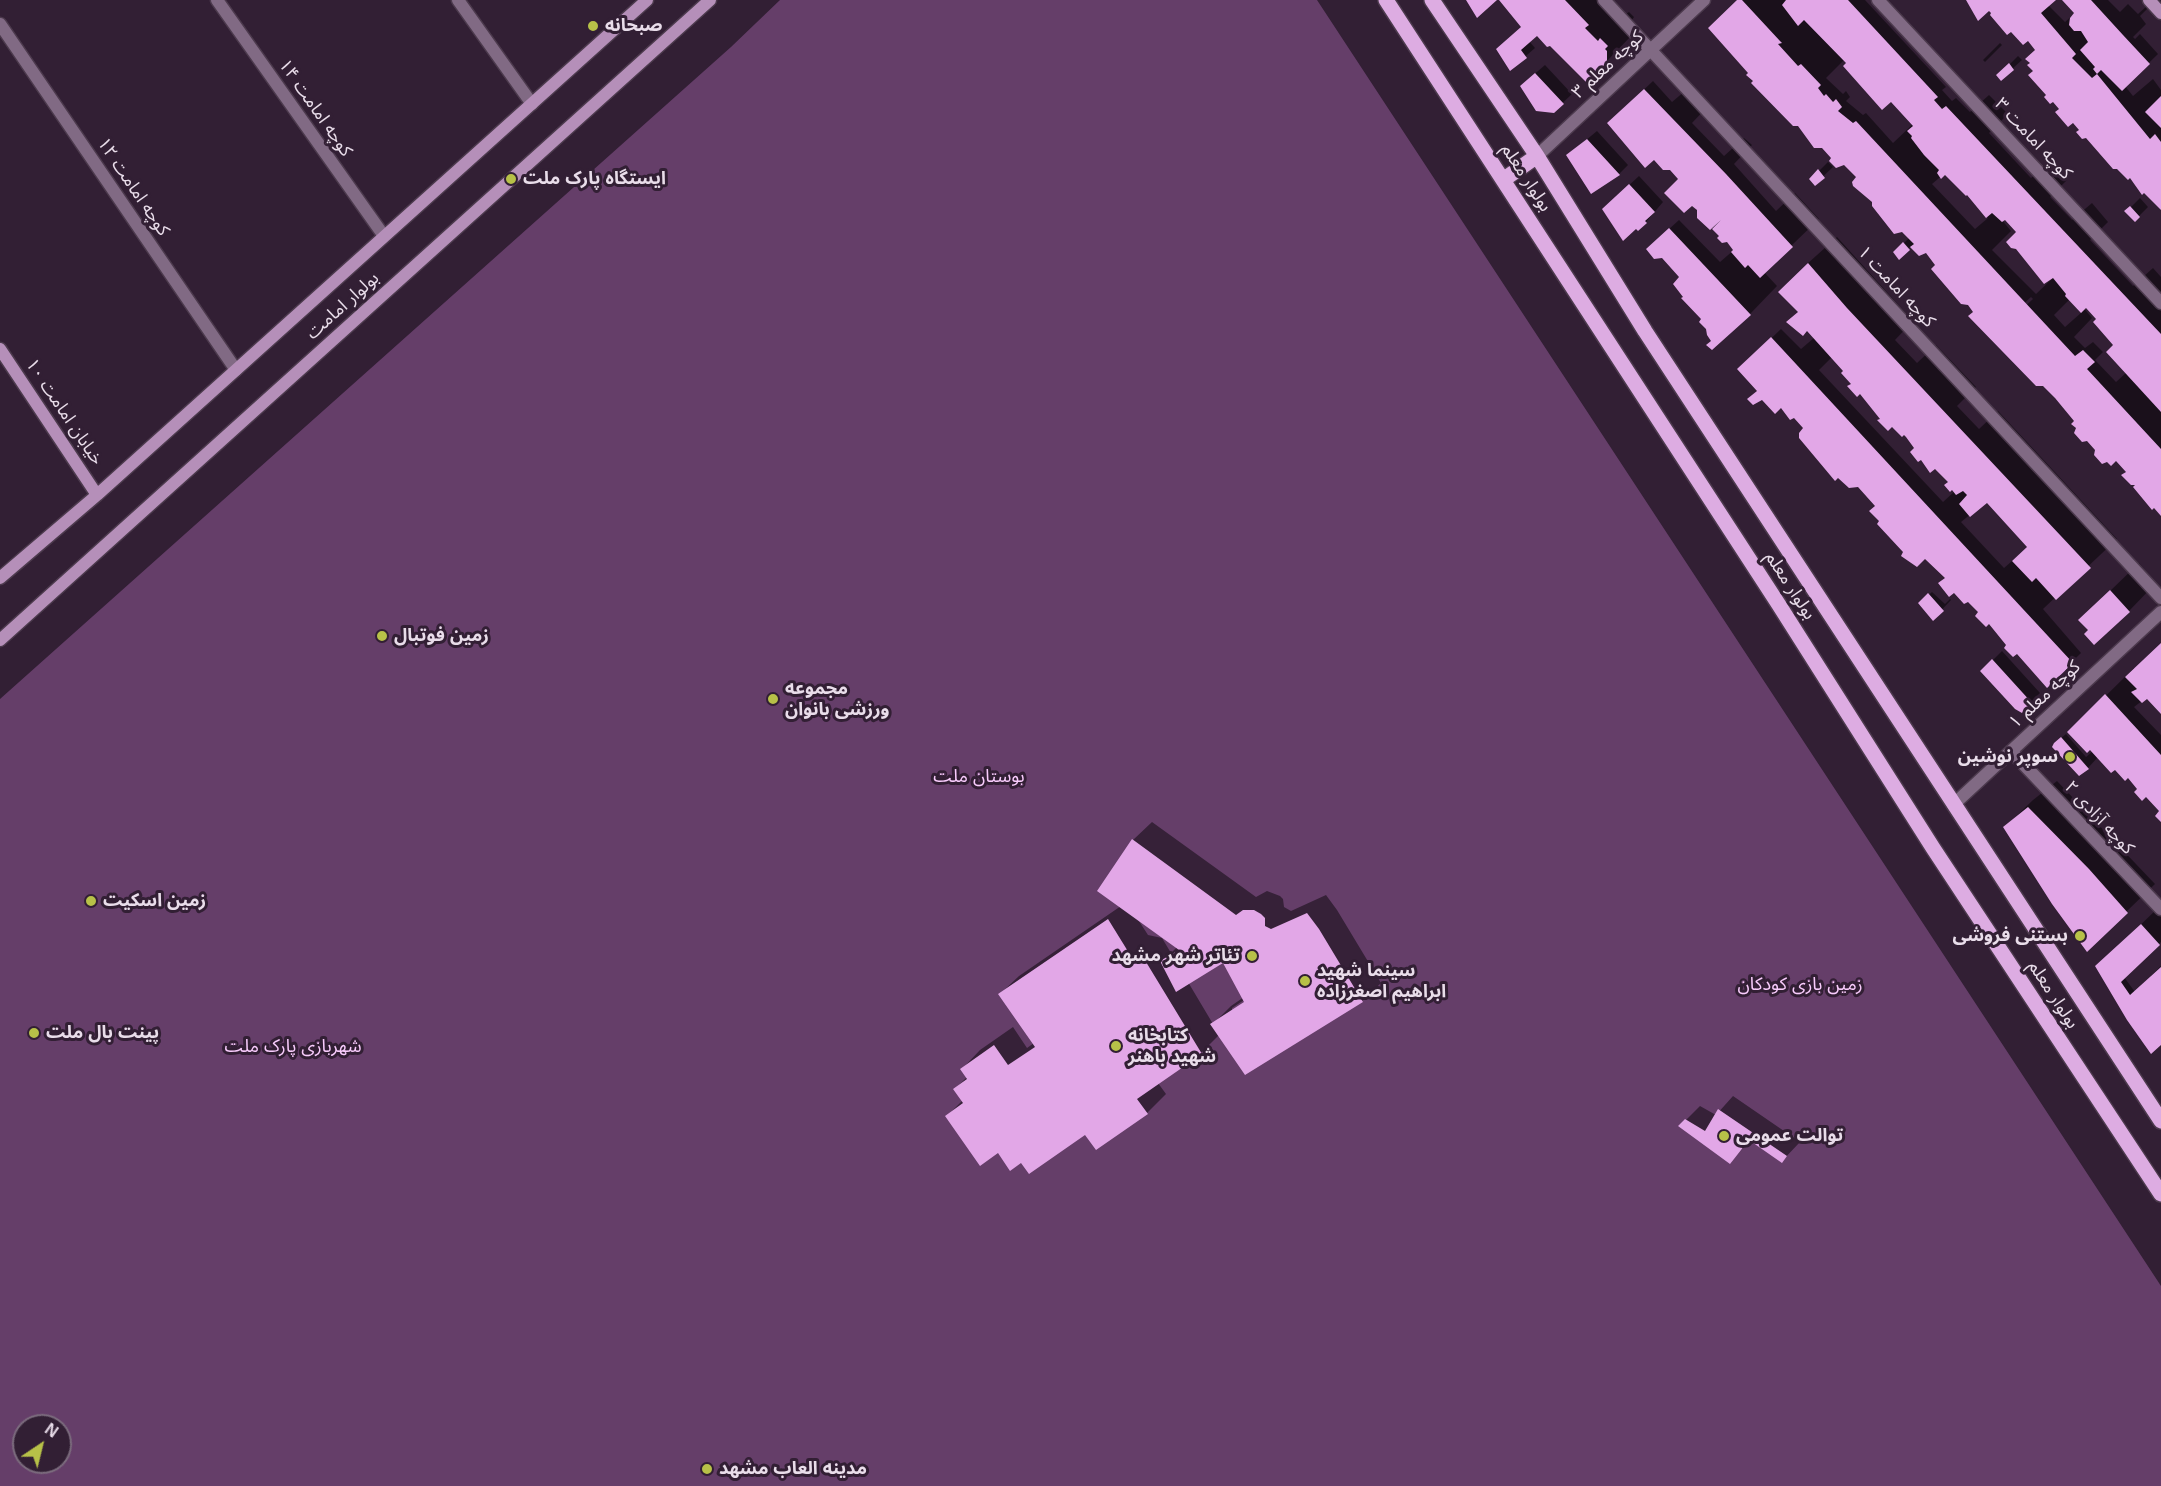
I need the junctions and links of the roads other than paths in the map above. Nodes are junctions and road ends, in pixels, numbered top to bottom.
1 (217, 0) edge
2 (458, 0) edge
3 (647, 0) edge
4 (710, 0) edge
5 (1386, 0) edge
6 (1432, 0) edge
7 (1604, 0) edge
8 (1704, 0) edge
9 (1878, 0) edge
10 (2149, 0) edge
11 (2161, 13) edge
12 (0, 24) edge
13 (1650, 50) junction
14 (532, 104) junction
15 (1537, 156) junction
16 (1503, 180) junction
17 (384, 236) junction
18 (2161, 303) edge
19 (0, 349) edge
20 (236, 370) junction
21 (97, 495) junction
22 (0, 578) edge
23 (2161, 598) edge
24 (2161, 612) edge
25 (0, 640) edge
26 (2011, 751) junction
27 (1953, 805) junction
28 (2161, 909) edge
29 (2161, 1121) edge
30 (2161, 1194) edge

1 - 17 street, کوچه امامت ۱۴
2 - 14 street
3 - 14 main road, بولوار امامت
4 - 25 main road, بولوار امامت
5 - 16 main road, بولوار معلم
6 - 15 main road, بولوار معلم
7 - 13 street, کوچه امامت ۱
8 - 13 street, کوچه معلم ۳
9 - 18 street, کوچه امامت ۳
10 - 11 main road
12 - 20 street, کوچه امامت ۱۲
13 - 15 street, کوچه معلم ۳
13 - 23 street, کوچه امامت ۱
14 - 17 main road, بولوار امامت
15 - 16 main road
15 - 27 main road, بولوار معلم
16 - 30 main road, بولوار معلم
17 - 20 main road, بولوار امامت
19 - 21 main road, خیابان امامت ۱۰
20 - 21 main road, بولوار امامت
21 - 22 main road, بولوار امامت
24 - 26 street, کوچه معلم ۱
26 - 27 street, کوچه معلم ۱
26 - 28 street, کوچه آزادی ۲
27 - 29 main road, بولوار معلم

